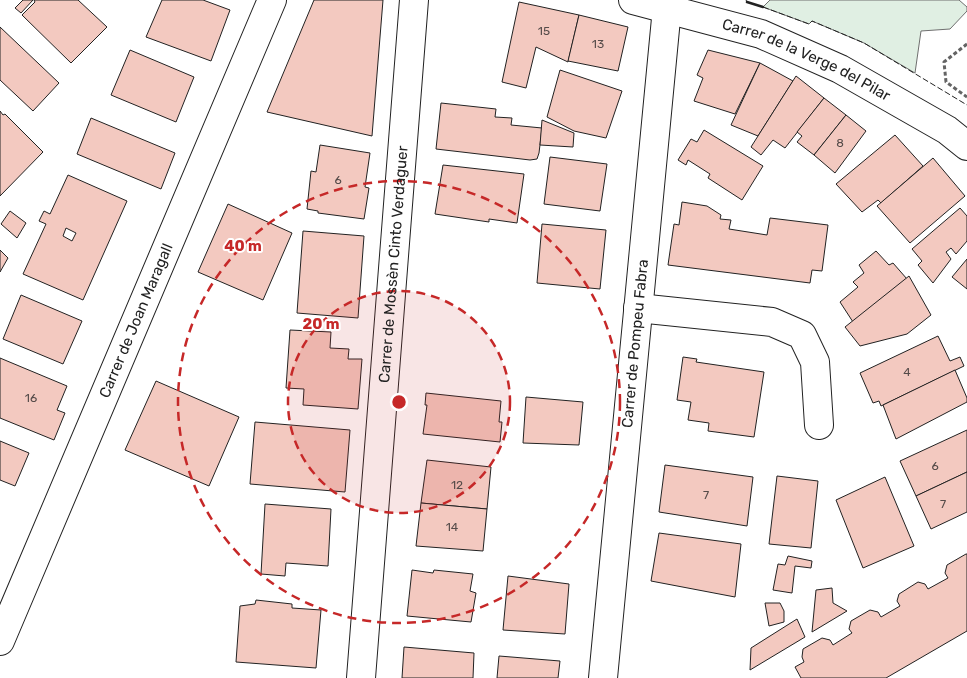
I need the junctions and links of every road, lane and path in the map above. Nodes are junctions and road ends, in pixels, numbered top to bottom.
1 (272, 0) edge
2 (414, 0) edge
3 (633, 0) edge
4 (667, 8) junction
5 (967, 44) edge
6 (967, 97) edge
7 (967, 146) edge
8 (638, 308) junction
9 (819, 424) dead end
10 (0, 641) edge
11 (361, 678) edge
12 (603, 678) edge

1 - 10 street, Carrer de Joan Maragall
2 - 11 street, Carrer de Mossèn Cinto Verdaguer
3 - 4 street, Carrer de la Verge del Pilar
4 - 7 street, Carrer de la Verge del Pilar
4 - 8 street, Carrer de Pompeu Fabra
5 - 6 path
8 - 9 street
8 - 12 street, Carrer de Pompeu Fabra

